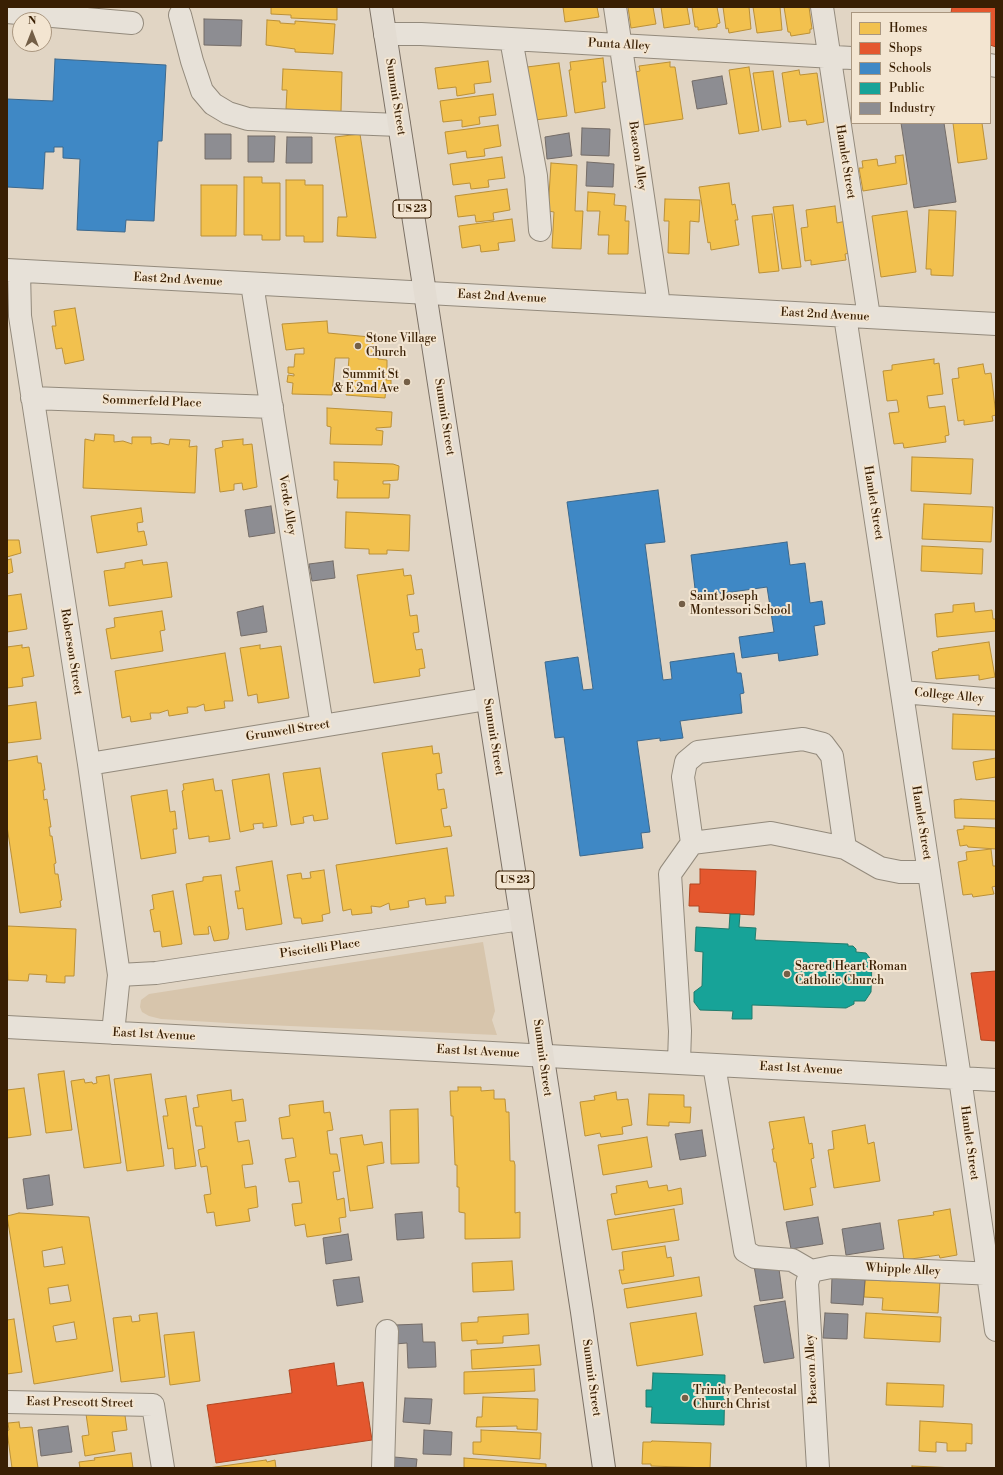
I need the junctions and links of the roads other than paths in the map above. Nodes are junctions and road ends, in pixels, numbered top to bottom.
1 (381, 7) edge
2 (614, 7) edge
3 (822, 7) edge
4 (7, 12) edge
5 (180, 14) dead end
6 (132, 23) dead end
7 (385, 34) junction
8 (511, 39) junction
9 (620, 46) junction
10 (829, 56) junction
11 (851, 58) edge
12 (399, 125) junction
13 (540, 230) dead end
14 (13, 270) edge
15 (252, 284) junction
16 (426, 293) junction
17 (659, 305) junction
18 (845, 316) junction
19 (869, 317) junction
20 (996, 324) edge
21 (32, 398) junction
22 (272, 406) junction
23 (902, 692) junction
24 (487, 699) junction
25 (996, 700) edge
26 (322, 726) junction
27 (88, 764) junction
28 (692, 843) junction
29 (845, 848) junction
30 (929, 872) junction
31 (521, 919) junction
32 (119, 975) junction
33 (7, 1027) edge
34 (113, 1033) junction
35 (542, 1055) junction
36 (679, 1062) junction
37 (714, 1065) junction
38 (960, 1078) junction
39 (996, 1080) edge
40 (811, 1271) junction
41 (992, 1274) edge
42 (996, 1330) edge
43 (387, 1331) dead end
44 (7, 1402) edge
45 (163, 1468) edge
46 (383, 1468) edge
47 (604, 1468) edge
48 (818, 1468) edge

1 - 7 main road, Summit Street / US 23
2 - 9 street, Beacon Alley
3 - 10 street, Hamlet Street
4 - 6 street
5 - 12 street
7 - 8 street, Punta Alley
7 - 12 main road, Summit Street / US 23
8 - 9 street, Punta Alley
8 - 13 street
9 - 10 street, Punta Alley
9 - 17 street, Beacon Alley
10 - 11 street, Punta Alley
10 - 19 street, Hamlet Street
12 - 16 main road, Summit Street / US 23
14 - 15 street, East 2nd Avenue
14 - 21 street, Roberson Street
15 - 16 street, East 2nd Avenue
15 - 22 street, Verde Alley
16 - 17 street, East 2nd Avenue
16 - 24 main road, Summit Street / US 23
17 - 18 street, East 2nd Avenue
18 - 19 street, East 2nd Avenue
18 - 23 street, Hamlet Street
19 - 20 street, East 2nd Avenue
21 - 22 street, Sommerfeld Place
21 - 27 street, Roberson Street
22 - 26 street, Verde Alley
23 - 25 street, College Alley
23 - 30 street, Hamlet Street
24 - 26 street, Grunwell Street
24 - 31 main road, Summit Street / US 23
26 - 27 street, Grunwell Street
27 - 32 street, Roberson Street
28 - 29 street
28 - 29 street
28 - 36 street
29 - 30 street
30 - 38 street, Hamlet Street
31 - 32 street, Piscitelli Place
31 - 35 main road, Summit Street / US 23
32 - 34 street, Roberson Street
33 - 34 street, East 1st Avenue
34 - 35 street, East 1st Avenue
35 - 36 street, East 1st Avenue
35 - 47 main road, Summit Street / US 23
36 - 37 street, East 1st Avenue
37 - 38 street, East 1st Avenue
37 - 40 street
38 - 39 street, East 1st Avenue
38 - 41 street, Hamlet Street
40 - 41 street, Whipple Alley
40 - 48 street, Beacon Alley
41 - 42 street, Hamlet Street
43 - 46 street
44 - 45 street, East Prescott Street

